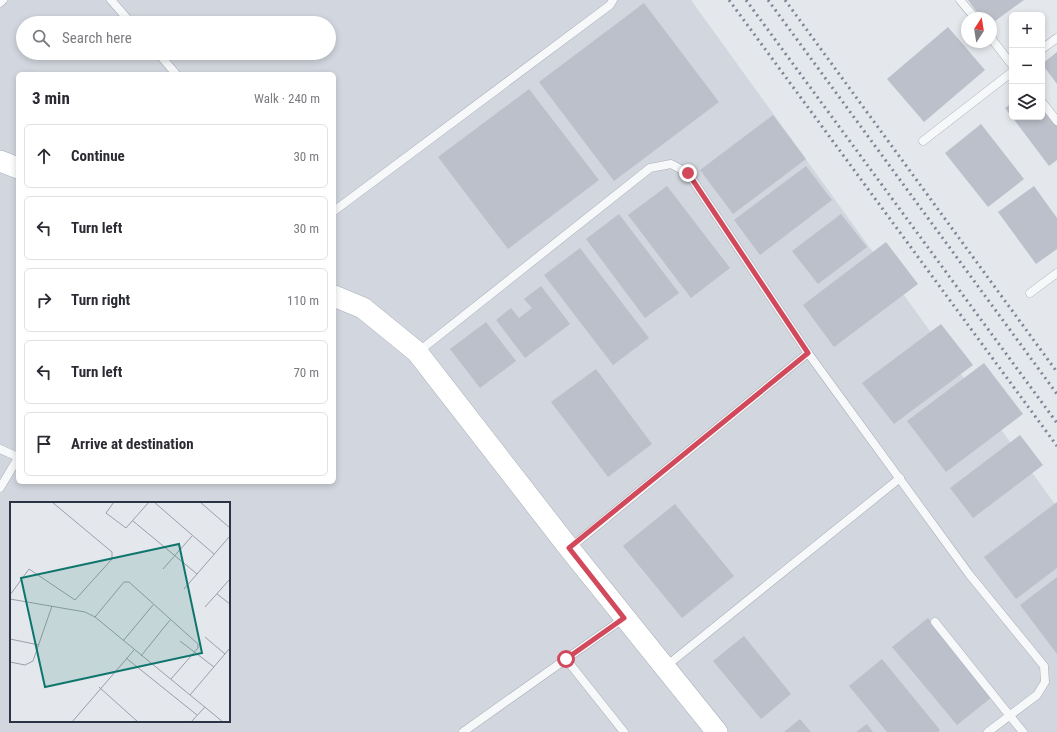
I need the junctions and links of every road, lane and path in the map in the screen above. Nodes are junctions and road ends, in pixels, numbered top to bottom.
1 (3, 0) edge
2 (111, 0) edge
3 (613, 0) edge
4 (960, 0) edge
5 (0, 3) edge
6 (970, 12) edge
7 (125, 16) edge
8 (1057, 38) edge
9 (997, 46) edge
10 (1043, 48) edge
11 (164, 60) edge
12 (1009, 61) edge
13 (174, 72) edge
14 (1009, 74) edge
15 (1045, 106) edge
16 (1057, 121) edge
17 (923, 141) dead end
18 (0, 161) edge
19 (16, 167) edge
20 (336, 210) edge
21 (1057, 273) edge
22 (1030, 293) dead end
23 (336, 297) edge
24 (417, 352) junction
25 (808, 353) junction
26 (0, 449) edge
27 (16, 457) edge
28 (16, 461) edge
29 (900, 478) junction
30 (0, 488) edge
31 (569, 548) junction
32 (624, 618) junction
33 (935, 622) dead end
34 (566, 659) junction
35 (664, 667) junction
36 (1010, 716) junction
37 (463, 732) edge
38 (624, 732) edge
39 (717, 732) edge
40 (988, 732) edge
41 (1023, 732) edge

1 - 5 lane
2 - 7 lane
3 - 20 lane
4 - 6 lane
8 - 10 lane
9 - 12 lane
11 - 13 lane
14 - 17 lane
15 - 16 lane
18 - 19 street
21 - 22 lane
23 - 24 street
24 - 25 lane
24 - 31 street
25 - 29 lane
25 - 31 lane
26 - 27 lane
28 - 30 lane
29 - 35 lane
29 - 36 lane
31 - 32 street
32 - 34 lane
32 - 35 street
33 - 36 lane
34 - 37 lane
34 - 38 lane
35 - 39 street
36 - 40 lane
36 - 41 lane

